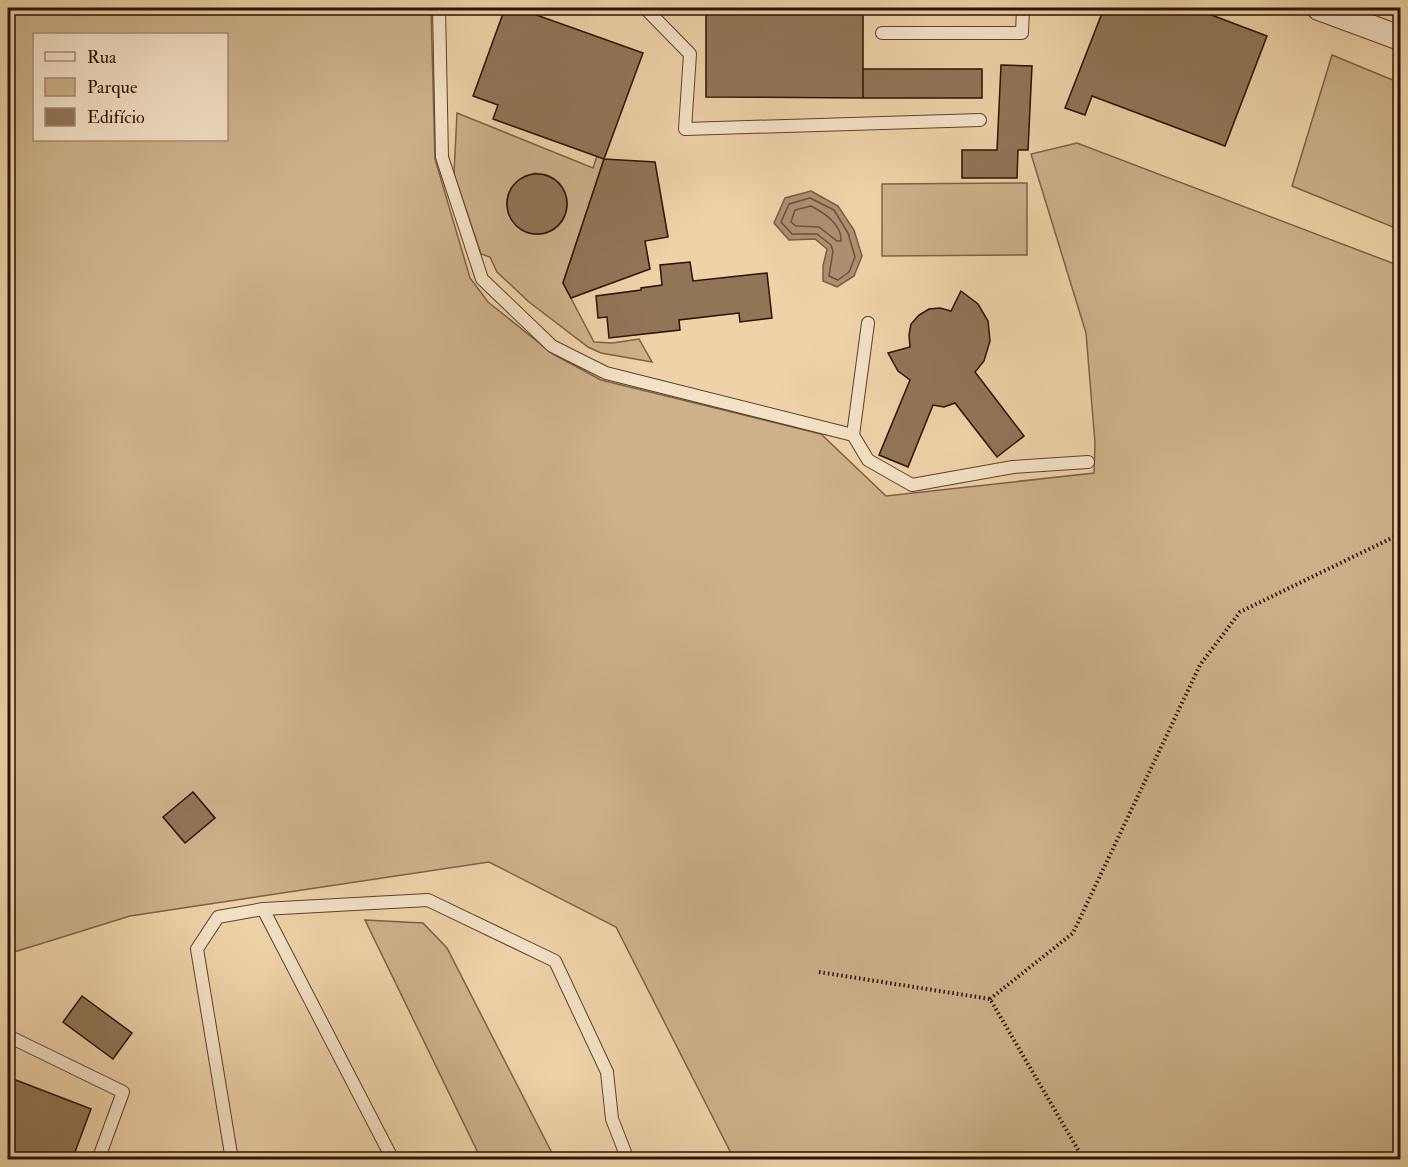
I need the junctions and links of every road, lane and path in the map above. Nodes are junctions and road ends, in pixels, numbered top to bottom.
1 (439, 8) edge
2 (645, 8) edge
3 (1023, 8) edge
4 (1319, 8) edge
5 (882, 33) dead end
6 (1401, 38) edge
7 (980, 120) dead end
8 (868, 323) dead end
9 (853, 435) junction
10 (1088, 462) dead end
11 (1401, 534) edge
12 (262, 909) junction
13 (819, 972) dead end
14 (990, 999) junction
15 (8, 1036) edge
16 (98, 1160) edge
17 (232, 1160) edge
18 (393, 1160) edge
19 (628, 1160) edge
20 (1084, 1160) edge

1 - 9 lane
2 - 7 lane
3 - 5 lane
4 - 6 street
8 - 9 lane
9 - 10 lane
11 - 14 path
12 - 17 lane
12 - 18 lane
12 - 19 lane
13 - 14 path
14 - 20 path
15 - 16 lane

